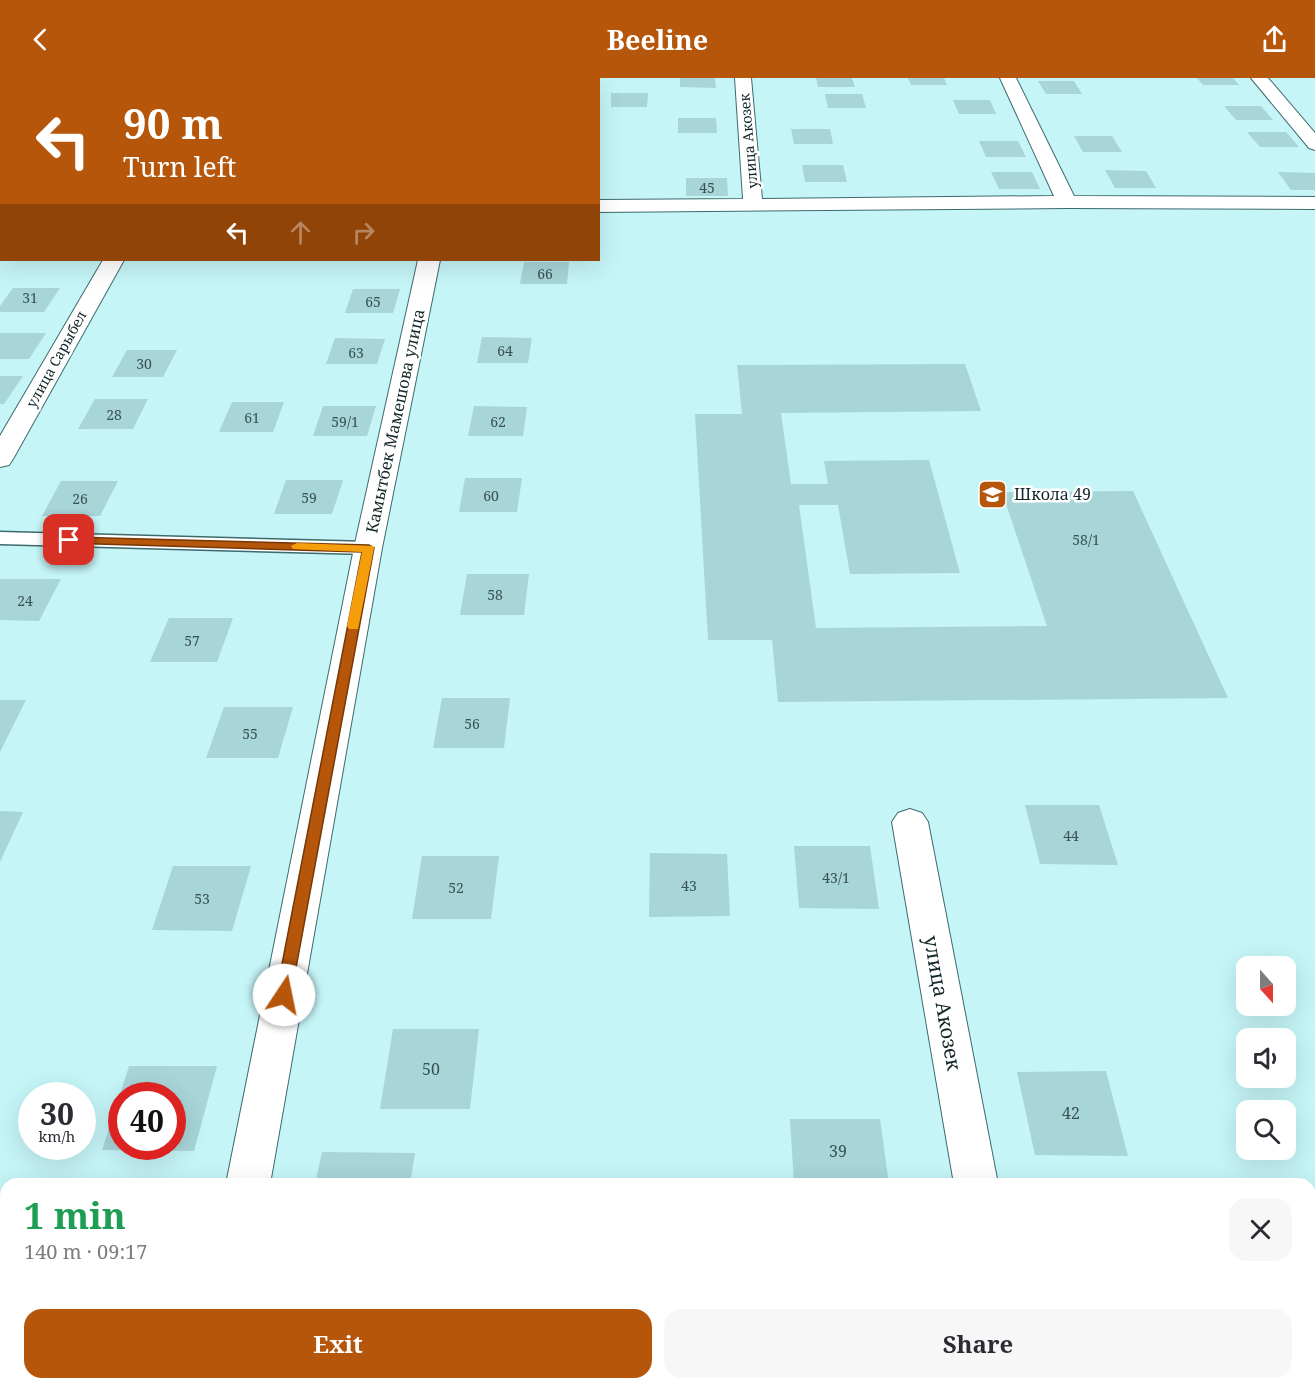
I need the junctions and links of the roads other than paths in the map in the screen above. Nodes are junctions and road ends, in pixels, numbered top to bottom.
1 (743, 78) edge
2 (1008, 78) edge
3 (1259, 78) edge
4 (1315, 144) edge
5 (1067, 202) junction
6 (1315, 203) edge
7 (753, 205) junction
8 (600, 206) edge
9 (112, 261) edge
10 (429, 261) edge
11 (0, 459) edge
12 (0, 538) edge
13 (369, 548) junction
14 (910, 822) dead end
15 (249, 1178) edge
16 (975, 1178) edge

1 - 7 street, улица Акозек
2 - 5 street
3 - 4 street
5 - 6 street
5 - 7 street
7 - 8 street
9 - 11 street, улица Сарыбел
10 - 13 street, Камытбек Мамешова улица
12 - 13 lane
13 - 15 street, Камытбек Мамешова улица
14 - 16 street, улица Акозек

